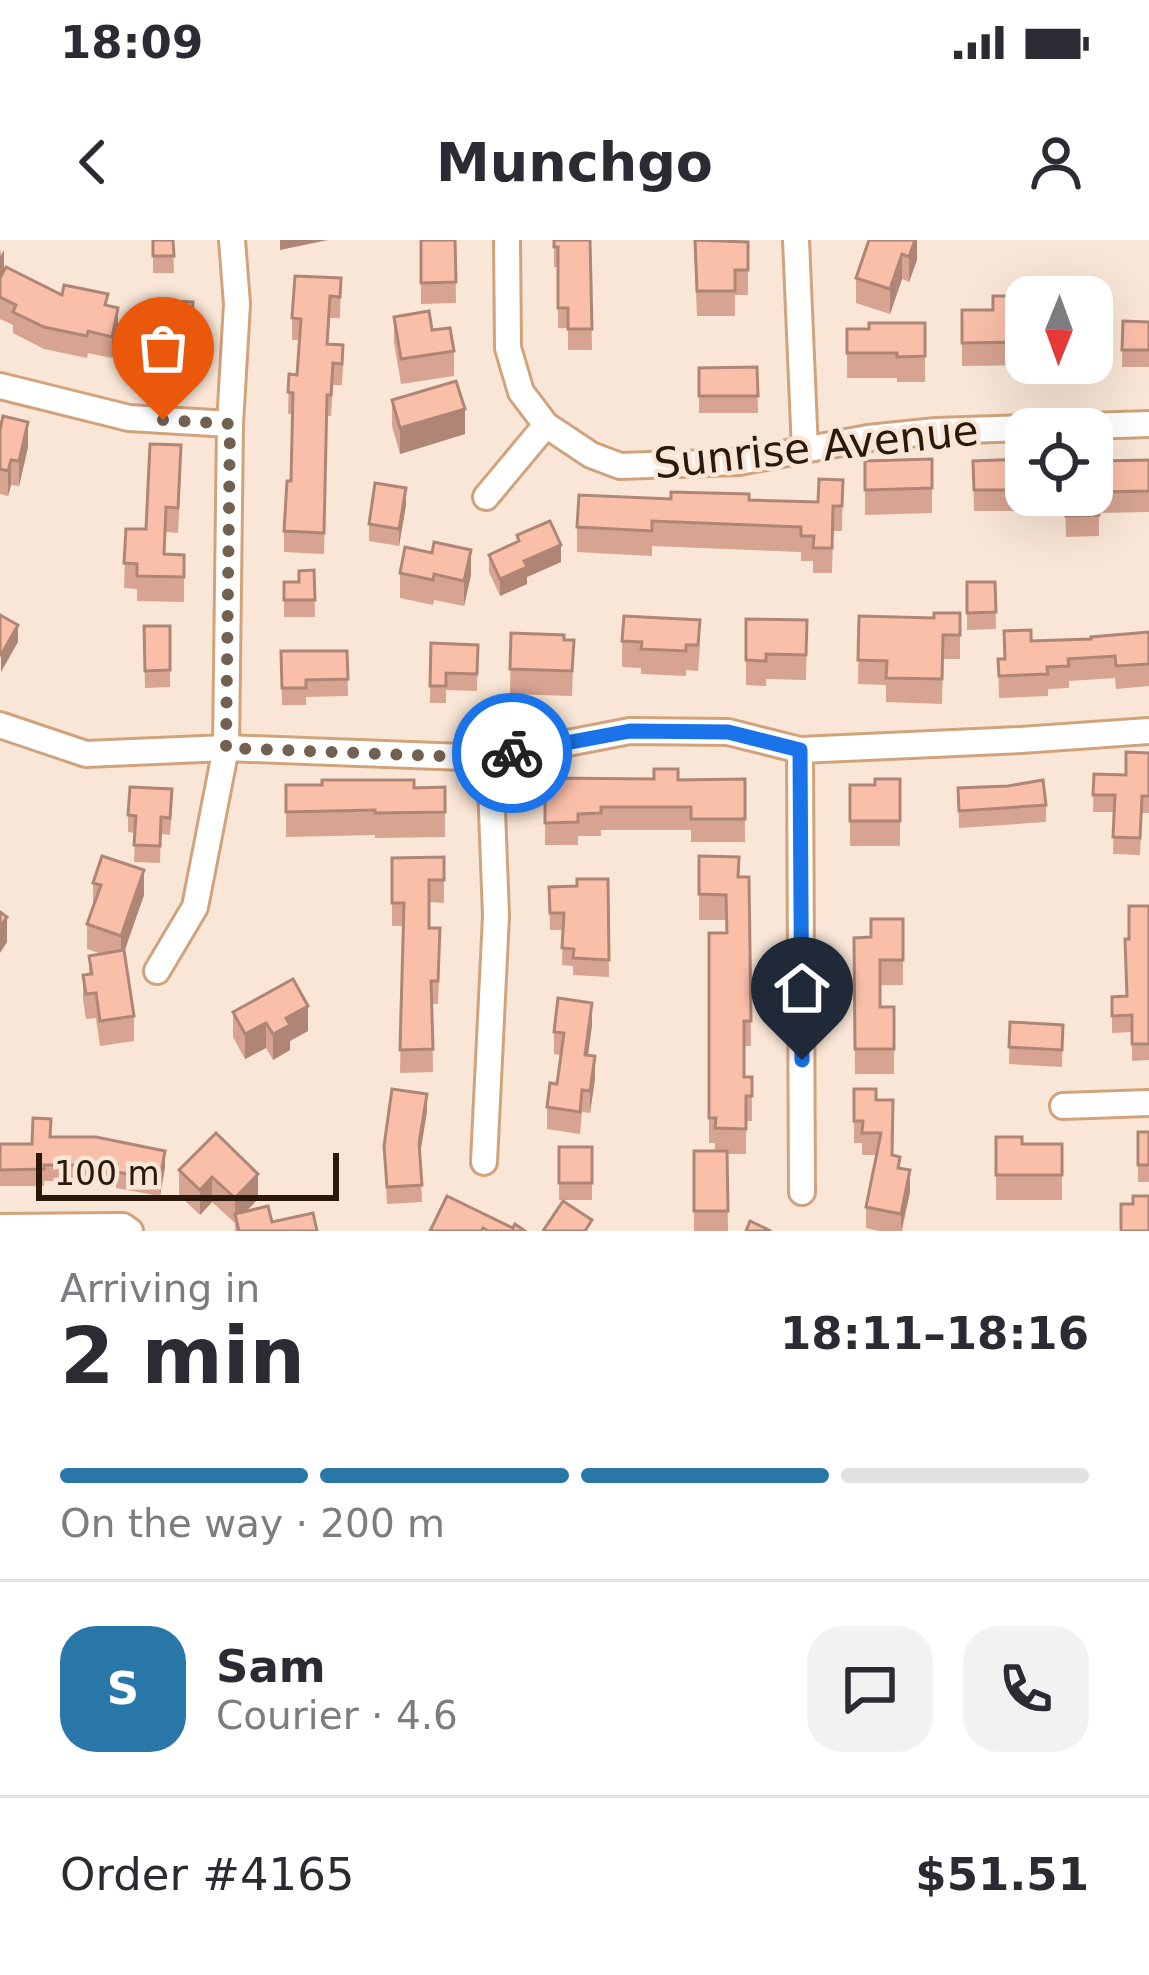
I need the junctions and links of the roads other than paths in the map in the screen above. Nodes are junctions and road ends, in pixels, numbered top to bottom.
1 (232, 240) edge
2 (507, 240) edge
3 (796, 240) edge
4 (0, 386) edge
5 (230, 424) junction
6 (1149, 424) edge
7 (546, 425) junction
8 (805, 449) junction
9 (486, 496) dead end
10 (1149, 731) edge
11 (2, 734) edge
12 (226, 748) junction
13 (800, 750) junction
14 (490, 758) junction
15 (158, 971) dead end
16 (1149, 1102) edge
17 (1063, 1106) dead end
18 (484, 1162) dead end
19 (802, 1192) dead end
20 (0, 1228) edge
21 (130, 1231) edge

1 - 5 street
2 - 7 street, Sunrise Avenue
3 - 8 street
4 - 5 street
5 - 12 street
6 - 8 street, Sunrise Avenue
7 - 8 street, Sunrise Avenue
7 - 9 street
10 - 13 street
11 - 12 street
12 - 14 street
12 - 15 street
13 - 14 street
13 - 19 street
14 - 18 street
16 - 17 street
20 - 21 street

